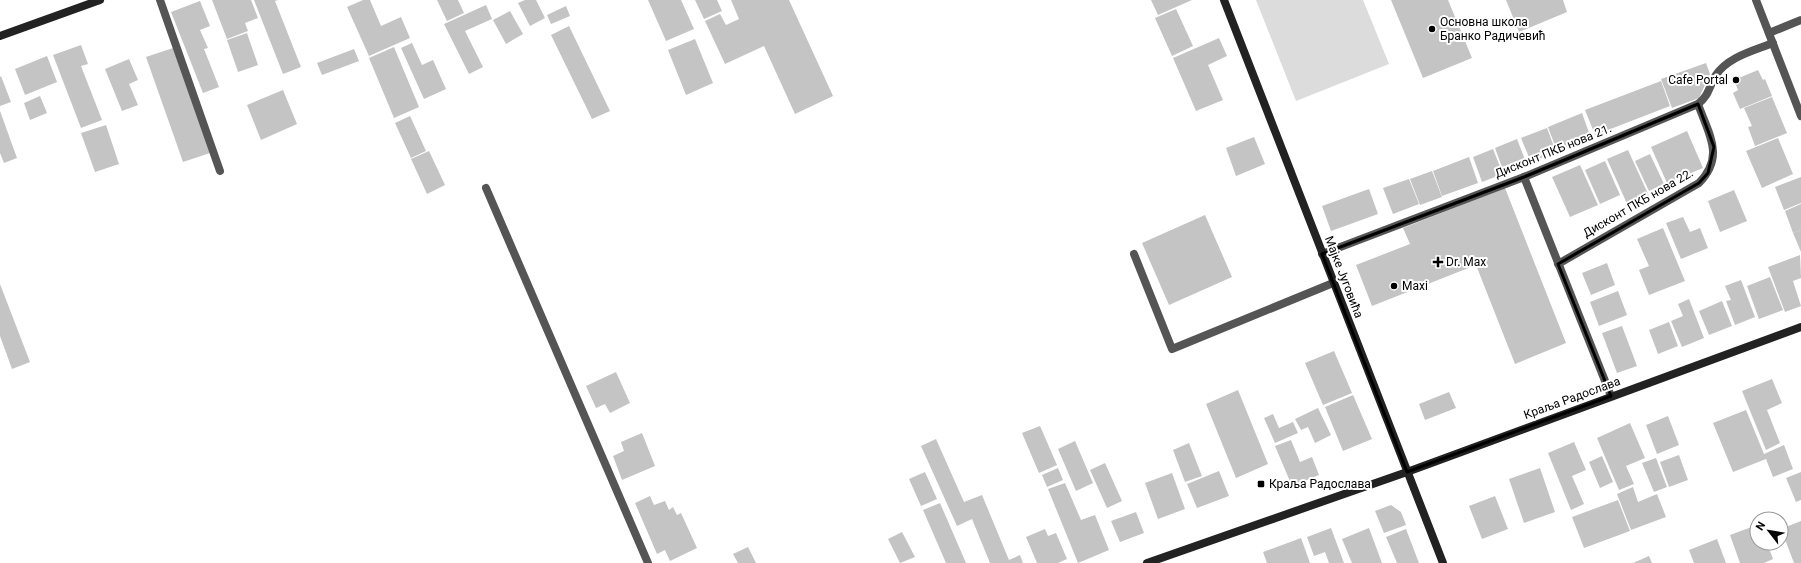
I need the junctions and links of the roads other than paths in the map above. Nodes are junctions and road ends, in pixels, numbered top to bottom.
1 (100, 0) edge
2 (160, 0) edge
3 (1224, 0) edge
4 (1756, 0) edge
5 (1801, 20) edge
6 (1769, 32) junction
7 (0, 36) edge
8 (1773, 43) junction
9 (1698, 104) junction
10 (1801, 116) edge
11 (220, 171) dead end
12 (1524, 176) junction
13 (486, 188) dead end
14 (1134, 254) dead end
15 (1322, 254) junction
16 (1558, 264) junction
17 (1333, 283) junction
18 (1801, 327) edge
19 (1611, 396) junction
20 (1407, 472) junction
21 (648, 563) edge
22 (1147, 563) edge
23 (1443, 563) edge

1 - 7 street
2 - 11 street
3 - 15 street, Мајке Југовића
4 - 6 street
5 - 6 street
6 - 8 street
8 - 9 street
8 - 10 street
9 - 12 street, Дисконт ПКБ нова 21.
9 - 16 street, Дисконт ПКБ нова 22.
12 - 15 street, Дисконт ПКБ нова 21.
12 - 16 street
13 - 21 street
14 - 17 street
15 - 17 street, Мајке Југовића
16 - 19 street
17 - 20 street, Мајке Југовића
18 - 19 street, Краља Радослава
19 - 20 street, Краља Радослава
20 - 22 street, Краља Радослава
20 - 23 street, Мајке Југовића

